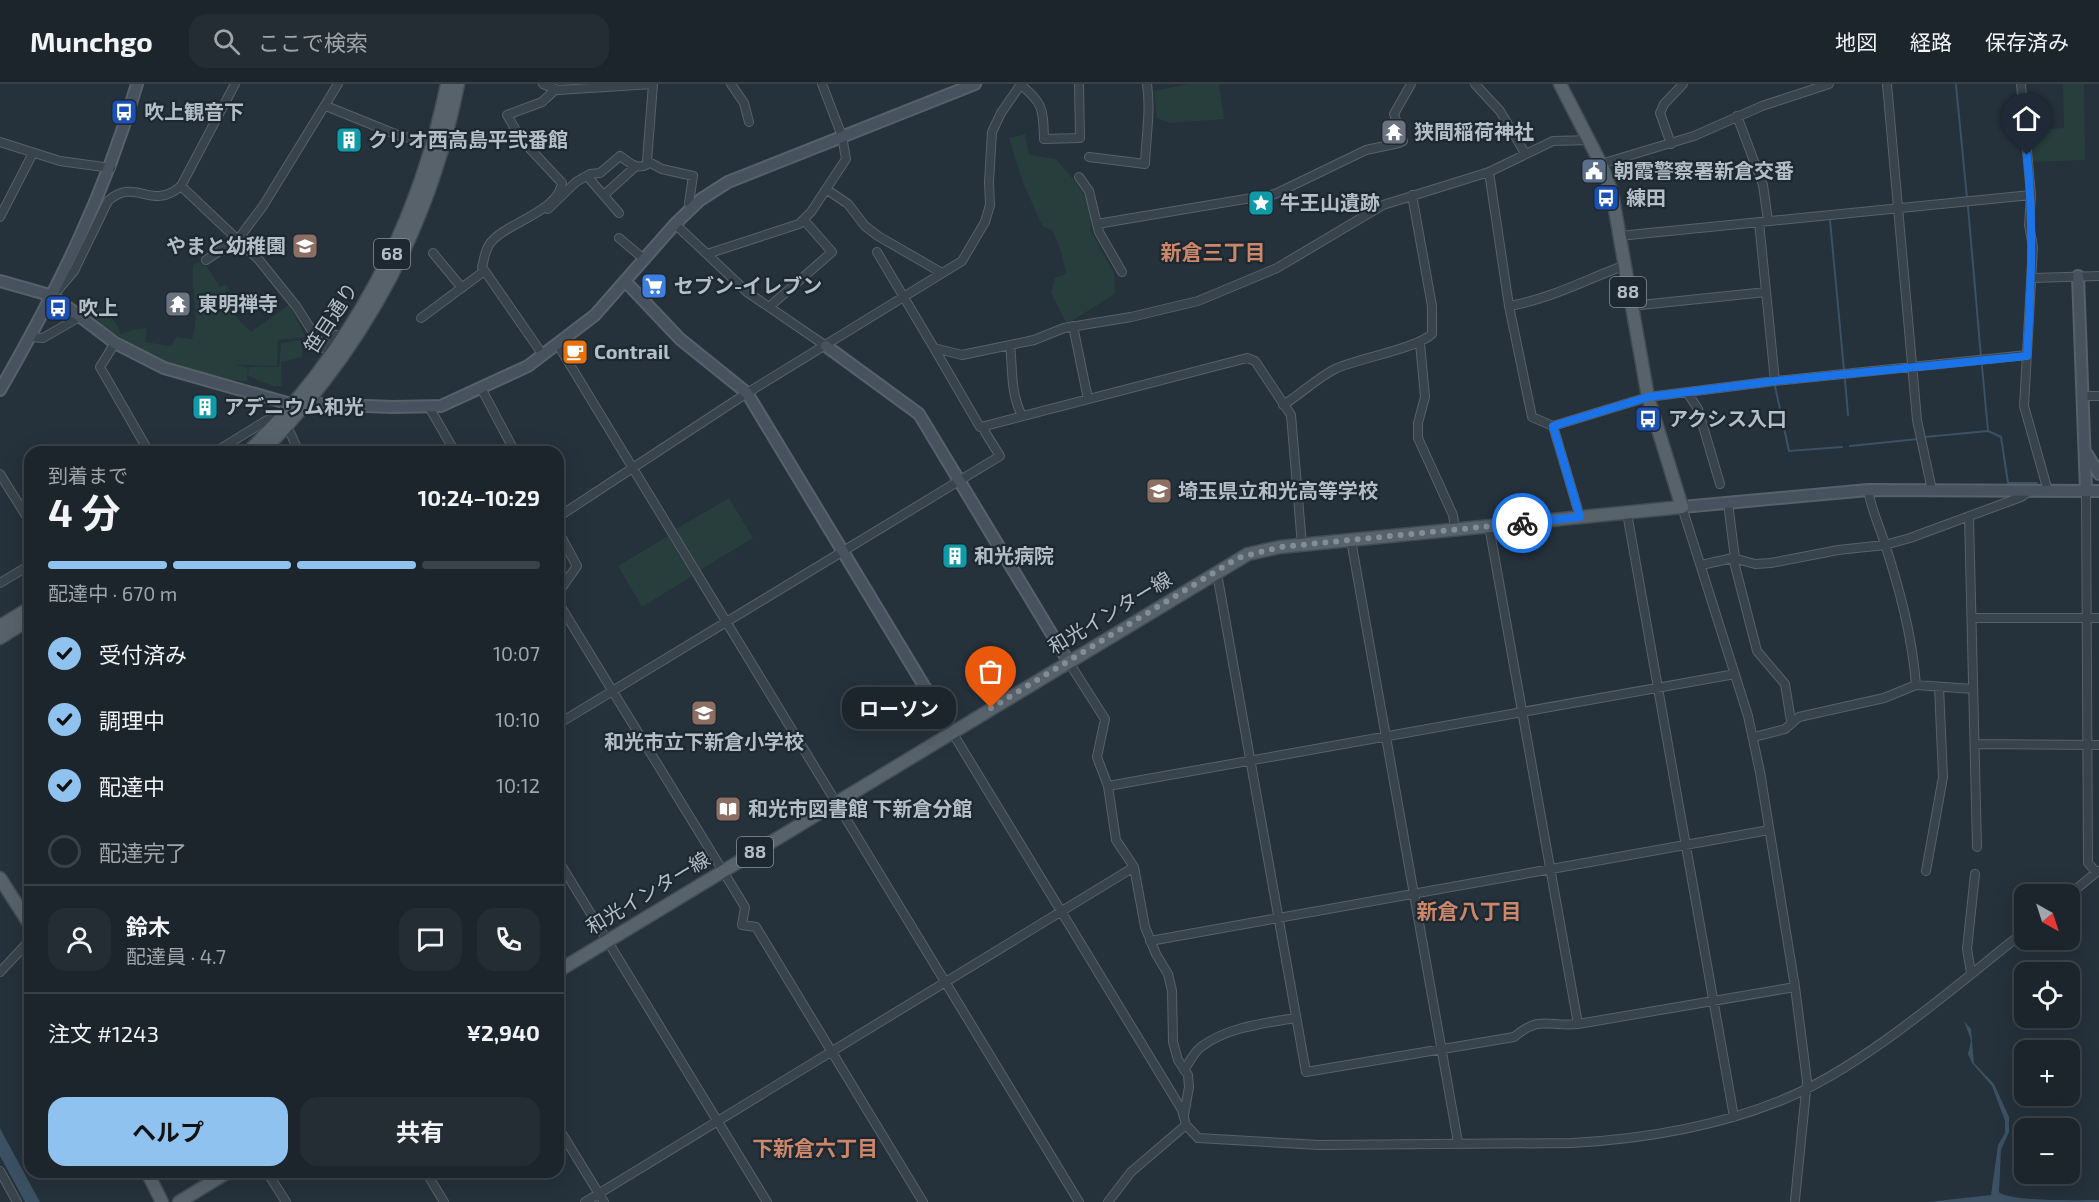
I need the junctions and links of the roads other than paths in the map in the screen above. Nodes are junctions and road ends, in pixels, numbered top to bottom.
1 (137, 84) edge
2 (235, 84) edge
3 (338, 84) edge
4 (447, 84) edge
5 (458, 84) edge
6 (543, 84) edge
7 (653, 84) edge
8 (730, 84) edge
9 (822, 84) edge
10 (975, 84) edge
11 (1021, 84) edge
12 (1079, 84) edge
13 (1147, 84) edge
14 (1411, 84) edge
15 (1475, 84) edge
16 (1560, 84) edge
17 (1683, 84) edge
18 (1829, 84) edge
19 (1887, 84) edge
20 (2021, 84) edge
21 (556, 89) junction
22 (326, 106) junction
23 (1737, 116) junction
24 (749, 122) dead end
25 (842, 136) junction
26 (1590, 140) junction
27 (0, 142) edge
28 (433, 143) junction
29 (1671, 144) junction
30 (33, 153) junction
31 (1525, 153) junction
32 (1089, 157) dead end
33 (648, 164) junction
34 (1601, 164) junction
35 (636, 166) junction
36 (111, 168) junction
37 (1489, 172) junction
38 (587, 176) junction
39 (1079, 177) dead end
40 (181, 186) junction
41 (825, 189) junction
42 (604, 195) junction
43 (1412, 195) junction
44 (2031, 195) junction
45 (692, 207) junction
46 (1898, 208) junction
47 (619, 213) dead end
48 (0, 217) edge
49 (525, 220) junction
50 (804, 220) junction
51 (1768, 221) junction
52 (1759, 222) junction
53 (675, 224) junction
54 (1097, 224) junction
55 (1619, 236) junction
56 (239, 238) junction
57 (619, 238) dead end
58 (877, 252) dead end
59 (433, 253) dead end
60 (707, 254) junction
61 (644, 259) junction
62 (206, 260) dead end
63 (1623, 266) junction
64 (483, 272) junction
65 (1122, 272) dead end
66 (942, 273) junction
67 (2078, 276) junction
68 (2099, 276) edge
69 (2031, 278) junction
70 (625, 281) junction
71 (0, 282) edge
72 (462, 288) junction
73 (1766, 292) junction
74 (53, 296) junction
75 (904, 297) junction
76 (1509, 306) junction
77 (1631, 306) junction
78 (769, 307) junction
79 (81, 316) junction
80 (421, 318) dead end
81 (1073, 326) junction
82 (31, 337) junction
83 (343, 340) junction
84 (115, 343) junction
85 (1420, 343) junction
86 (558, 345) junction
87 (1010, 345) junction
88 (826, 346) junction
89 (934, 348) junction
90 (543, 355) junction
91 (2027, 356) junction
92 (1913, 367) junction
93 (1775, 381) junction
94 (481, 388) junction
95 (0, 390) edge
96 (1687, 392) junction
97 (747, 393) junction
98 (2084, 396) junction
99 (2099, 396) edge
100 (1648, 397) junction
101 (1088, 399) junction
102 (301, 403) junction
103 (1283, 405) junction
104 (429, 407) junction
105 (1022, 416) junction
106 (284, 422) junction
107 (1553, 426) junction
108 (984, 428) junction
109 (146, 446) edge
110 (225, 446) edge
111 (255, 446) edge
112 (266, 446) edge
113 (296, 446) edge
114 (452, 446) edge
115 (512, 446) edge
116 (2086, 451) junction
117 (632, 468) junction
118 (0, 474) edge
119 (2099, 474) edge
120 (959, 480) junction
121 (1720, 484) dead end
122 (1868, 489) junction
123 (1932, 490) junction
124 (2094, 490) edge
125 (2030, 491) junction
126 (2048, 491) junction
127 (1728, 503) junction
128 (1682, 507) junction
129 (24, 512) edge
130 (564, 513) edge
131 (1627, 513) junction
132 (1969, 516) junction
133 (1580, 517) junction
134 (1489, 526) junction
135 (1455, 530) junction
136 (1351, 540) junction
137 (564, 542) edge
138 (1302, 545) junction
139 (1885, 545) junction
140 (843, 550) junction
141 (1734, 558) junction
142 (1701, 565) junction
143 (24, 569) edge
144 (1214, 572) junction
145 (0, 583) edge
146 (564, 584) edge
147 (24, 612) edge
148 (564, 612) edge
149 (1972, 618) junction
150 (2088, 618) junction
151 (2099, 618) edge
152 (725, 622) junction
153 (24, 624) edge
154 (0, 626) edge
155 (0, 638) edge
156 (1068, 661) junction
157 (1736, 674) junction
158 (1916, 685) junction
159 (1939, 687) junction
160 (1973, 688) junction
161 (1657, 689) junction
162 (613, 690) junction
163 (1521, 713) junction
164 (564, 720) edge
165 (1791, 721) junction
166 (952, 732) junction
167 (1385, 736) junction
168 (1754, 737) junction
169 (1975, 744) junction
170 (2088, 745) junction
171 (2099, 745) edge
172 (1250, 760) junction
173 (1108, 786) junction
174 (837, 802) junction
175 (1769, 830) junction
176 (1685, 845) junction
177 (1977, 847) dead end
178 (1134, 867) junction
179 (1550, 869) junction
180 (564, 870) edge
181 (1926, 871) dead end
182 (2098, 871) edge
183 (723, 872) junction
184 (1975, 874) dead end
185 (0, 878) edge
186 (2080, 886) edge
187 (1413, 893) junction
188 (1061, 911) junction
189 (24, 916) edge
190 (1278, 916) junction
191 (2014, 940) edge
192 (607, 941) junction
193 (1150, 941) junction
194 (24, 946) edge
195 (564, 967) edge
196 (0, 972) edge
197 (1971, 973) junction
198 (946, 981) junction
199 (1795, 987) junction
200 (1712, 1000) junction
201 (1296, 1018) junction
202 (1578, 1024) junction
203 (1442, 1050) junction
204 (831, 1052) junction
205 (1184, 1070) junction
206 (1807, 1089) junction
207 (1734, 1117) junction
208 (1185, 1121) junction
209 (716, 1122) junction
210 (564, 1137) edge
211 (1458, 1142) junction
212 (0, 1171) edge
213 (150, 1178) edge
214 (218, 1178) edge
215 (271, 1178) edge
216 (430, 1178) edge
217 (599, 1193) junction
218 (1795, 1200) dead end
219 (17, 1202) edge
220 (162, 1202) edge
221 (179, 1202) edge
222 (286, 1202) edge
223 (444, 1202) edge
224 (585, 1202) edge
225 (604, 1202) edge
226 (766, 1202) edge
227 (923, 1202) edge
228 (1079, 1202) edge
229 (1108, 1202) edge

1 - 36 street
2 - 40 street
3 - 22 street
4 - 28 main road, 笹目通り / 68
5 - 102 main road, 笹目通り / 68
6 - 21 street
7 - 21 street
7 - 33 street
8 - 24 street
9 - 25 street
10 - 25 street
11 - 12 street
11 - 66 street
13 - 32 street
14 - 54 street
15 - 31 street
16 - 26 main road, 88
17 - 29 street
18 - 23 street
19 - 46 street
20 - 44 street
21 - 49 street
22 - 28 street
22 - 56 street
23 - 29 street
23 - 51 street
25 - 41 street
25 - 45 street
26 - 31 street
26 - 34 main road, 88
27 - 30 street
28 - 83 main road, 笹目通り / 68
29 - 34 street
30 - 36 street
30 - 48 street
31 - 37 street
33 - 35 street
33 - 45 street
34 - 55 main road, 88
35 - 38 street
35 - 42 street
36 - 74 street
37 - 43 street
37 - 76 street
38 - 42 street
38 - 49 street
39 - 54 street
40 - 56 street
40 - 74 street
41 - 50 street
41 - 66 street
42 - 47 street
43 - 81 street
43 - 85 street
44 - 46 street
44 - 69 street
45 - 53 street
46 - 51 street
46 - 92 street
49 - 64 street
50 - 60 street
50 - 78 street
51 - 52 street
52 - 55 street
52 - 73 street
53 - 60 street
53 - 61 street
54 - 65 street
55 - 63 main road, 88
56 - 62 street
56 - 83 street
57 - 61 street
58 - 75 street
59 - 72 street
60 - 78 street
61 - 70 street
63 - 76 street
63 - 77 main road, 88
64 - 72 street
64 - 90 street
66 - 75 street
67 - 68 street
67 - 69 street
67 - 98 street
69 - 91 street
70 - 86 street
70 - 97 street
71 - 74 street
72 - 80 street
73 - 77 street
73 - 93 street
74 - 79 street
74 - 82 street
75 - 88 street
75 - 89 street
76 - 107 street
77 - 100 main road, 88
78 - 88 street
79 - 82 street
79 - 84 street
81 - 87 street
81 - 101 street
82 - 95 street
83 - 102 main road, 笹目通り / 68
84 - 102 street
84 - 109 street
85 - 103 street
85 - 135 street
86 - 90 street
86 - 117 street
87 - 89 street
87 - 105 street
88 - 97 street
88 - 120 street
89 - 108 street
90 - 94 street
91 - 92 street
91 - 126 street
92 - 93 street
92 - 123 street
93 - 96 street
94 - 104 street
94 - 115 street
96 - 100 street
96 - 121 street
97 - 117 street
97 - 140 street
98 - 99 street
98 - 116 street
100 - 107 street
100 - 128 main road, 88
101 - 103 street
101 - 105 street
102 - 104 street
102 - 106 main road, 笹目通り / 68
103 - 138 street
104 - 114 street
105 - 108 street
106 - 110 street
106 - 111 main road, 笹目通り / 68
106 - 112 main road, 笹目通り / 68
106 - 113 street
107 - 133 street
108 - 120 street
116 - 119 street
116 - 124 street
117 - 130 street
117 - 152 street
118 - 129 street
120 - 140 street
120 - 156 street
122 - 123 street
122 - 127 street
122 - 139 street
123 - 125 street
124 - 126 street
124 - 150 street
125 - 126 street
125 - 132 street
127 - 128 street
127 - 141 street
128 - 131 main road, 和光インター線 / 88
128 - 142 street
131 - 133 main road, 和光インター線 / 88
131 - 161 street
132 - 139 street
132 - 149 street
133 - 134 main road, 和光インター線 / 88
134 - 135 main road, 和光インター線 / 88
134 - 163 street
135 - 136 main road, 和光インター線 / 88
136 - 138 main road, 和光インター線 / 88
136 - 167 street
137 - 146 street
138 - 144 main road, 和光インター線 / 88
139 - 141 street
139 - 158 street
140 - 152 street
140 - 166 street
141 - 142 street
141 - 165 street
142 - 157 street
143 - 145 street
144 - 156 main road, 和光インター線 / 88
144 - 172 street
147 - 154 main road
148 - 162 street
149 - 150 street
149 - 160 street
150 - 151 street
150 - 170 street
152 - 162 street
152 - 174 street
153 - 155 main road
156 - 166 main road, 和光インター線 / 88
156 - 173 street
157 - 161 street
157 - 168 street
158 - 159 street
158 - 165 street
159 - 160 street
159 - 181 street
160 - 169 street
161 - 163 street
161 - 176 street
162 - 164 street
162 - 183 street
163 - 167 street
163 - 179 street
165 - 168 street
166 - 174 main road, 和光インター線 / 88
166 - 188 street
167 - 172 street
167 - 187 street
168 - 175 street
169 - 170 street
169 - 177 street
170 - 171 street
170 - 182 street
172 - 173 street
172 - 190 street
173 - 178 street
174 - 183 main road, 和光インター線 / 88
174 - 198 street
175 - 176 street
175 - 199 street
176 - 179 street
176 - 200 street
178 - 188 street
178 - 193 street
179 - 187 street
179 - 202 street
180 - 192 street
182 - 186 street
183 - 192 main road, 和光インター線 / 88
183 - 204 street
184 - 197 street
185 - 189 main road
187 - 190 street
187 - 203 street
188 - 198 street
188 - 208 street
190 - 193 street
190 - 201 street
191 - 197 street
192 - 195 main road, 和光インター線 / 88
192 - 209 street
193 - 205 street
194 - 196 street
197 - 206 street
198 - 204 street
198 - 228 street
199 - 200 street
199 - 206 street
200 - 202 street
200 - 207 street
201 - 203 street
201 - 205 street
202 - 203 street
203 - 211 street
204 - 209 street
204 - 227 street
205 - 208 street
206 - 207 street
206 - 218 street
207 - 211 street
208 - 211 street
208 - 229 street
209 - 217 street
209 - 226 street
210 - 217 street
212 - 219 street
213 - 220 main road
214 - 221 main road
215 - 222 street
216 - 223 street
217 - 224 street
217 - 225 street

